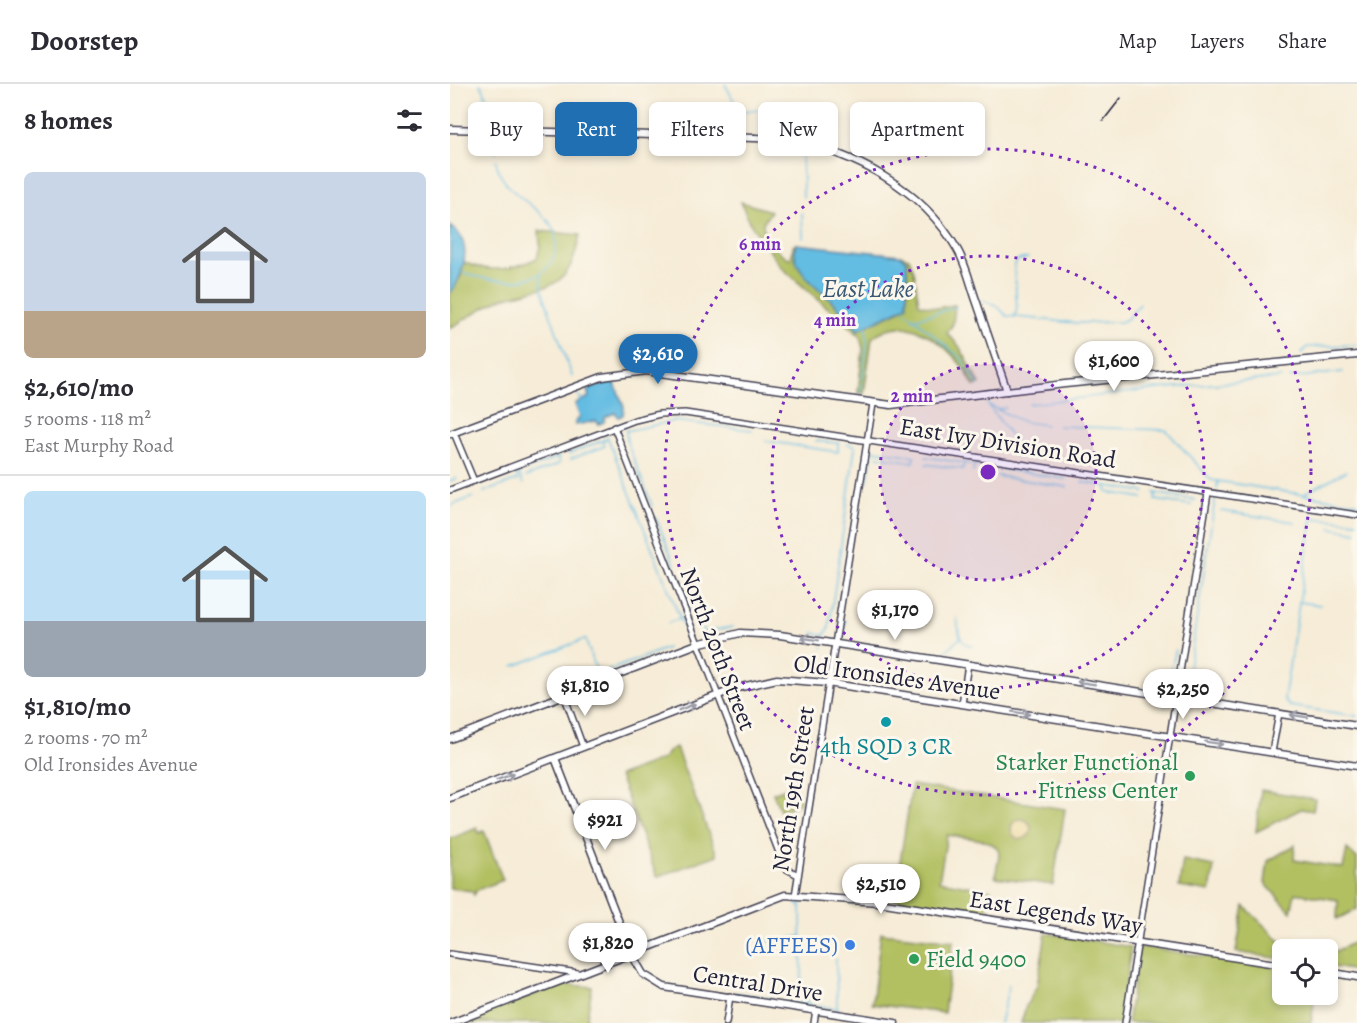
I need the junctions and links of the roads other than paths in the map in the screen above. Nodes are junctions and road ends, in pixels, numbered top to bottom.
1 (450, 129) edge
2 (1357, 355) edge
3 (1007, 391) junction
4 (873, 404) junction
5 (614, 427) junction
6 (452, 434) edge
7 (866, 440) junction
8 (474, 481) junction
9 (450, 490) edge
10 (1208, 493) junction
11 (1357, 515) edge
12 (834, 643) junction
13 (697, 644) junction
14 (968, 664) junction
15 (827, 682) junction
16 (564, 695) junction
17 (716, 696) junction
18 (1175, 697) junction
19 (962, 704) junction
20 (1279, 713) junction
21 (1357, 726) edge
22 (1168, 736) junction
23 (450, 739) edge
24 (583, 747) junction
25 (1272, 752) junction
26 (555, 758) junction
27 (1357, 766) edge
28 (450, 798) edge
29 (798, 875) junction
30 (795, 896) junction
31 (1137, 943) junction
32 (631, 953) junction
33 (450, 954) edge
34 (1272, 963) edge
35 (578, 973) junction
36 (1338, 974) edge
37 (1357, 977) edge
38 (730, 996) junction
39 (816, 1010) junction
40 (451, 1023) edge
41 (726, 1023) edge
42 (814, 1023) edge
43 (895, 1023) edge
44 (1125, 1023) edge

1 - 3 street
2 - 3 street
3 - 4 street
4 - 6 street
4 - 7 street, North 19th Street
5 - 7 street, East Ivy Division Road
5 - 8 street, East Ivy Division Road
5 - 13 street, North 20th Street
6 - 8 street
7 - 10 street, East Ivy Division Road
7 - 12 street, North 19th Street
8 - 9 street, East Ivy Division Road
10 - 11 street, East Ivy Division Road
10 - 18 street
12 -> 13 street
12 - 14 street
12 - 15 street, North 19th Street
13 - 16 street
13 - 17 street, North 20th Street
18 -> 14 street
14 - 19 street
15 - 17 street, Old Ironsides Avenue
15 - 19 street, Old Ironsides Avenue
15 - 29 street, North 19th Street
16 - 23 street
16 - 24 street
24 -> 17 street, Old Ironsides Avenue
17 - 29 street, North 20th Street
18 - 20 street
18 - 22 street
19 -> 22 street, Old Ironsides Avenue
21 -> 20 street
20 - 25 street
22 -> 25 street, Old Ironsides Avenue
22 - 31 street
24 - 26 street, Old Ironsides Avenue
25 - 27 street, Old Ironsides Avenue
28 -> 26 street, Old Ironsides Avenue
26 - 32 street, Central Drive
29 - 30 street, North 19th Street
30 - 31 street, East Legends Way
30 - 32 street, East Legends Way
31 - 34 street, East Legends Way
31 - 44 street
32 - 35 street, East Legends Way
32 - 38 street, Central Drive
33 - 35 street
35 - 40 street, East Legends Way
36 - 37 street
38 - 39 street, Central Drive
38 - 41 street
39 - 42 street
39 - 43 street, Central Drive

